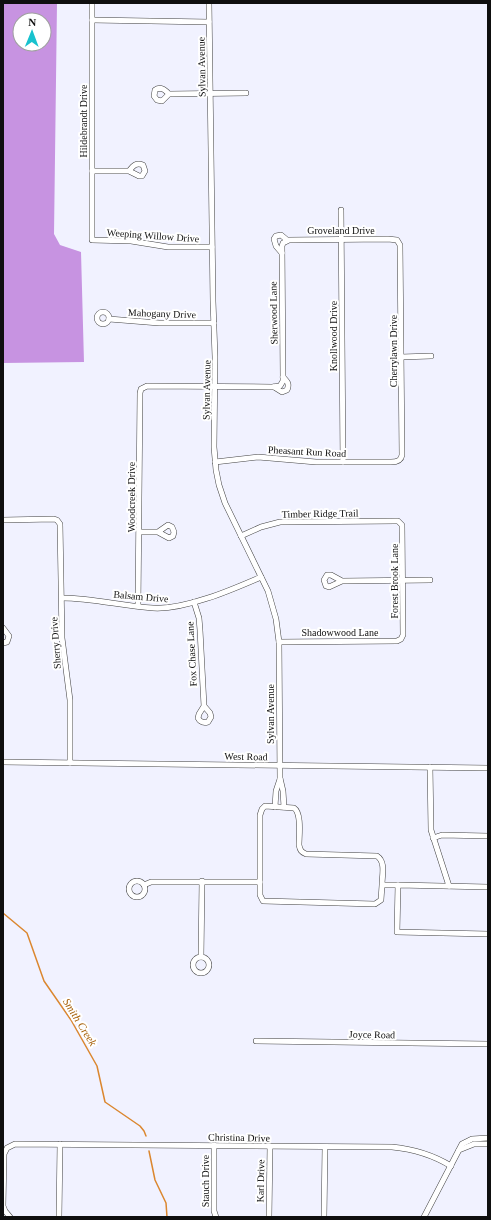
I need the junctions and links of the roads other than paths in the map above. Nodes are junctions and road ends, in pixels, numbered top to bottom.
1 (92, 3) edge
2 (209, 3) edge
3 (92, 20) junction
4 (209, 22) junction
5 (246, 93) dead end
6 (169, 94) dead end
7 (210, 94) junction
8 (129, 170) dead end
9 (92, 171) junction
10 (341, 210) dead end
11 (341, 239) junction
12 (92, 240) joint
13 (286, 241) junction
14 (398, 241) joint
15 (212, 247) junction
16 (282, 253) junction
17 (109, 319) dead end
18 (214, 323) junction
19 (432, 356) dead end
20 (401, 357) junction
21 (283, 377) junction
22 (215, 387) junction
23 (274, 387) junction
24 (399, 460) joint
25 (215, 462) junction
26 (343, 462) junction
27 (3, 520) edge
28 (401, 523) joint
29 (140, 532) junction
30 (158, 532) dead end
31 (241, 536) junction
32 (261, 578) junction
33 (342, 580) dead end
34 (403, 580) junction
35 (430, 580) dead end
36 (62, 598) junction
37 (194, 602) junction
38 (138, 606) junction
39 (3, 628) edge
40 (401, 639) joint
41 (279, 642) junction
42 (3, 643) edge
43 (204, 706) dead end
44 (3, 762) edge
45 (70, 763) junction
46 (280, 765) junction
47 (430, 767) junction
48 (488, 768) edge
49 (280, 778) junction
50 (275, 807) junction
51 (284, 807) junction
52 (488, 836) edge
53 (433, 838) junction
54 (202, 881) junction
55 (260, 882) junction
56 (144, 885) dead end
57 (382, 885) junction
58 (398, 885) junction
59 (449, 886) junction
60 (488, 887) edge
61 (488, 934) edge
62 (201, 957) dead end
63 (256, 1041) dead end
64 (488, 1044) edge
65 (488, 1138) edge
66 (60, 1144) junction
67 (488, 1144) edge
68 (214, 1145) junction
69 (270, 1146) junction
70 (325, 1147) junction
71 (459, 1150) junction
72 (451, 1166) junction
73 (9, 1216) edge
74 (59, 1217) edge
75 (216, 1217) edge
76 (269, 1217) edge
77 (324, 1217) edge
78 (424, 1217) edge

1 - 3 street, Hildebrandt Drive
2 - 4 street, Sylvan Avenue
3 - 4 street
3 - 9 street, Hildebrandt Drive
4 - 7 street, Sylvan Avenue
5 - 7 street
6 - 7 street
7 - 15 street, Sylvan Avenue
8 - 9 street
9 - 12 street, Hildebrandt Drive
10 - 11 street, Knollwood Drive
11 - 13 street, Groveland Drive
11 - 14 street, Groveland Drive
11 - 26 street, Knollwood Drive
12 - 15 street, Weeping Willow Drive
13 - 16 street, Sherwood Lane
13 - 16 street, Groveland Drive
14 - 20 street, Cherrylawn Drive
15 - 18 street, Sylvan Avenue
16 - 21 street, Sherwood Lane
17 - 18 street, Mahogany Drive
18 - 22 street, Sylvan Avenue
19 - 20 street
20 - 24 street, Cherrylawn Drive
21 - 23 street, Sherwood Lane
21 - 23 street
22 - 23 street
22 - 25 street, Sylvan Avenue
22 - 29 street, Woodcreek Drive
24 - 26 street, Pheasant Run Road
25 - 26 street, Pheasant Run Road
25 - 31 street, Sylvan Avenue
27 - 36 street, Sherry Drive
28 - 31 street, Timber Ridge Trail
28 - 34 street, Forest Brook Lane
29 - 30 street
29 - 38 street, Woodcreek Drive
31 - 32 street, Sylvan Avenue
32 - 37 street, Balsam Drive
32 - 41 street, Sylvan Avenue
33 - 34 street
34 - 35 street
34 - 40 street, Forest Brook Lane
36 - 38 street, Balsam Drive
36 - 45 street, Sherry Drive
37 - 38 street, Balsam Drive
37 - 43 street, Fox Chase Lane
39 - 42 street
40 - 41 street, Shadowwood Lane
41 - 46 street, Sylvan Avenue
44 - 45 street, West Road
45 - 46 street, West Road
46 - 47 street, West Road
46 - 49 street, Sylvan Avenue
47 - 48 street, West Road
47 - 53 street
49 - 50 street
49 - 51 street
50 - 51 street
50 - 55 street
51 - 57 street
52 - 53 street
53 - 59 street
54 - 55 street
54 - 56 street
54 - 62 street
55 - 57 street
57 - 58 street
58 - 59 street
58 - 61 street
59 - 60 street
63 - 64 street, Joyce Road
65 - 71 street
66 - 68 street, Christina Drive
66 - 73 street, Christina Drive
66 - 74 street
67 - 71 street
68 - 69 street, Christina Drive
68 - 75 street, Stauch Drive
69 - 70 street, Christina Drive
69 - 76 street, Karl Drive
70 - 72 street, Christina Drive
70 - 77 street
71 - 72 street
72 - 78 street

